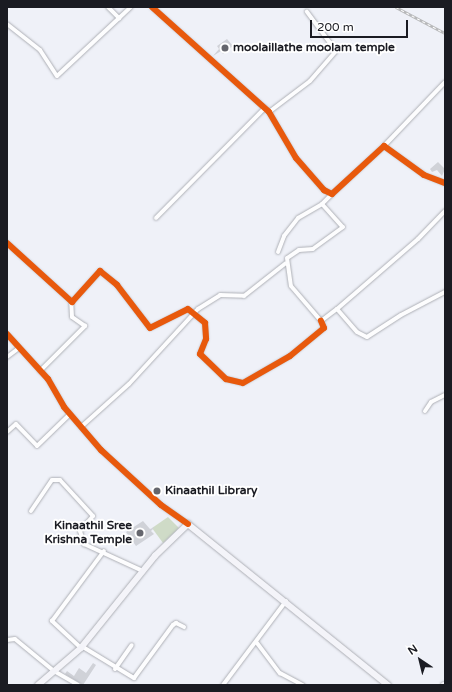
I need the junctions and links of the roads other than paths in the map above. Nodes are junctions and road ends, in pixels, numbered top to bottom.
1 (108, 7) edge
2 (131, 7) edge
3 (152, 7) edge
4 (307, 12) dead end
5 (118, 18) junction
6 (7, 24) edge
7 (445, 82) edge
8 (265, 108) junction
9 (269, 112) junction
10 (384, 146) junction
11 (445, 183) edge
12 (332, 194) junction
13 (322, 204) junction
14 (445, 211) edge
15 (156, 218) dead end
16 (7, 242) edge
17 (278, 252) dead end
18 (286, 264) junction
19 (445, 292) edge
20 (71, 300) junction
21 (337, 309) junction
22 (194, 313) junction
23 (321, 321) junction
24 (7, 334) edge
25 (19, 348) junction
26 (7, 357) edge
27 (40, 371) junction
28 (445, 395) edge
29 (425, 411) dead end
30 (70, 414) junction
31 (81, 427) junction
32 (7, 432) edge
33 (31, 511) dead end
34 (188, 524) junction
35 (104, 551) junction
36 (143, 571) junction
37 (287, 601) junction
38 (184, 627) dead end
39 (7, 640) edge
40 (257, 643) junction
41 (132, 645) dead end
42 (82, 648) junction
43 (116, 669) junction
44 (54, 671) junction
45 (38, 685) edge
46 (78, 685) edge
47 (223, 685) edge
48 (303, 685) edge
49 (388, 685) edge

1 - 5 street
2 - 5 street
3 - 8 street
4 - 9 street
5 - 6 street
7 - 10 street
8 - 9 street
8 - 15 street
9 - 12 street
10 - 11 street
10 - 12 street
12 - 13 street
13 - 17 street
13 - 18 street
14 - 21 street
16 - 20 street
18 - 22 street
18 - 23 street
19 - 21 street
20 - 22 street
20 - 27 street
21 - 23 street
22 - 23 street
22 - 31 street
24 - 25 street
25 - 26 street
25 - 27 street
27 - 30 street
28 - 29 street
30 - 31 street
30 - 32 street
31 - 34 street
33 - 35 street
34 - 36 main road
34 - 37 main road
35 - 36 street
35 - 42 street
36 - 42 main road
37 - 40 street
37 - 49 main road
38 - 43 street
39 - 44 street
40 - 47 street
40 - 48 street
41 - 43 street
42 - 43 street
42 - 44 main road
44 - 45 main road
44 - 46 street

